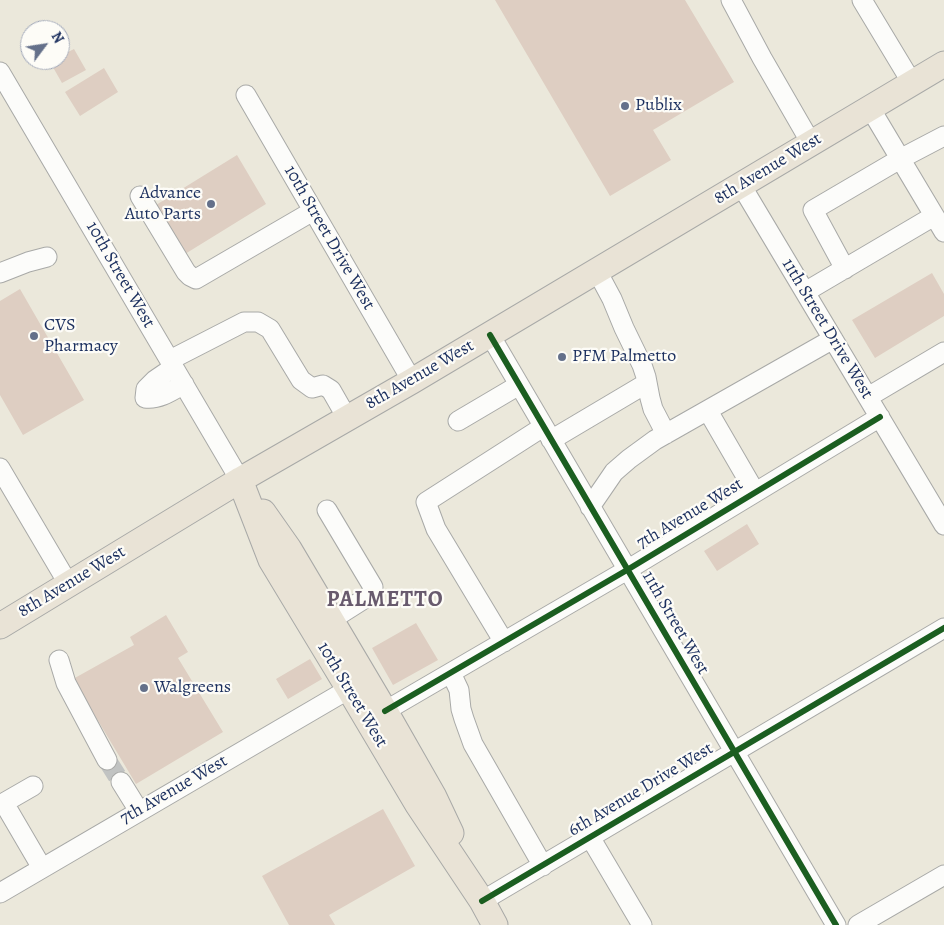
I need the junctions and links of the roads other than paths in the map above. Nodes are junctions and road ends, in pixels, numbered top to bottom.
1 (731, 0) edge
2 (862, 0) edge
3 (944, 64) edge
4 (0, 72) edge
5 (912, 83) junction
6 (246, 95) dead end
7 (870, 108) junction
8 (944, 136) edge
9 (811, 143) junction
10 (900, 160) junction
11 (741, 185) junction
12 (140, 196) dead end
13 (313, 211) junction
14 (934, 216) junction
15 (944, 232) edge
16 (47, 257) dead end
17 (845, 269) junction
18 (597, 271) junction
19 (0, 273) edge
20 (805, 292) junction
21 (490, 335) junction
22 (833, 339) junction
23 (944, 352) edge
24 (172, 363) junction
25 (412, 381) junction
26 (647, 383) junction
27 (184, 384) junction
28 (519, 385) junction
29 (868, 397) junction
30 (708, 410) junction
31 (880, 417) junction
32 (347, 418) junction
33 (458, 421) dead end
34 (547, 433) junction
35 (666, 434) junction
36 (0, 468) edge
37 (240, 480) junction
38 (755, 492) junction
39 (590, 507) junction
40 (327, 510) dead end
41 (944, 525) edge
42 (627, 570) junction
43 (69, 584) junction
44 (331, 620) junction
45 (0, 626) edge
46 (944, 628) edge
47 (504, 642) junction
48 (59, 660) dead end
49 (451, 673) junction
50 (349, 689) junction
51 (385, 712) junction
52 (734, 752) junction
53 (108, 760) tunnel mouth
54 (121, 782) tunnel mouth
55 (33, 786) dead end
56 (2, 804) edge
57 (139, 811) junction
58 (590, 837) junction
59 (543, 866) junction
60 (42, 868) junction
61 (944, 875) edge
62 (0, 893) edge
63 (482, 902) junction
64 (495, 925) edge
65 (642, 925) edge
66 (836, 925) edge
67 (858, 925) edge

1 - 9 street
2 - 5 street
3 - 5 main road, 8th Avenue West
4 - 24 street, 10th Street West
5 - 7 main road, 8th Avenue West
6 - 13 street, 10th Street Drive West
7 - 9 main road, 8th Avenue West
7 - 10 street
8 - 10 street
9 - 11 main road, 8th Avenue West
10 - 14 street
10 - 17 street
11 - 18 main road, 8th Avenue West
11 - 20 street, 11th Street Drive West
12 - 13 street
13 - 25 street, 10th Street Drive West
14 - 15 street
14 - 17 street
16 - 19 street
17 - 20 street
18 - 21 main road, 8th Avenue West
18 - 26 street
20 - 22 street, 11th Street Drive West
21 - 25 main road, 8th Avenue West
21 - 28 street, 11th Street West
22 - 29 street, 11th Street Drive West
22 - 30 street
23 - 29 street
24 - 27 street, 10th Street West
24 - 27 street
24 - 32 street
25 - 32 main road, 8th Avenue West
26 - 34 street
26 - 35 street
27 - 37 street, 10th Street West
28 - 33 street
28 - 34 street, 11th Street West
29 - 31 street, 11th Street Drive West
30 - 35 street
30 - 38 street
31 - 38 street, 7th Avenue West
31 - 41 street, 11th Street Drive West
32 - 37 main road, 8th Avenue West
34 - 39 street, 11th Street West
34 - 47 street
35 - 39 street
36 - 43 street
37 - 43 main road, 8th Avenue West
37 - 44 main road, 10th Street West
37 - 50 main road, 10th Street West
38 - 42 street, 7th Avenue West
39 - 42 street, 11th Street West
40 - 44 street
42 - 47 street, 7th Avenue West
42 - 52 street, 11th Street West
43 - 45 main road, 8th Avenue West
44 - 51 main road, 10th Street West
46 - 52 street, 6th Avenue Drive West
47 - 49 street, 7th Avenue West
48 - 53 street
49 - 51 street, 7th Avenue West
49 - 59 street
50 - 57 street, 7th Avenue West
50 - 63 main road, 10th Street West
51 - 63 main road, 10th Street West
52 - 58 street, 6th Avenue Drive West
52 - 66 street, 11th Street West
54 - 57 street
55 - 56 street
56 - 60 street
57 - 60 street, 7th Avenue West
58 - 59 street, 6th Avenue Drive West
58 - 65 street
59 - 63 street, 6th Avenue Drive West
60 - 62 street, 7th Avenue West
61 - 67 street
63 - 64 main road, 10th Street West

